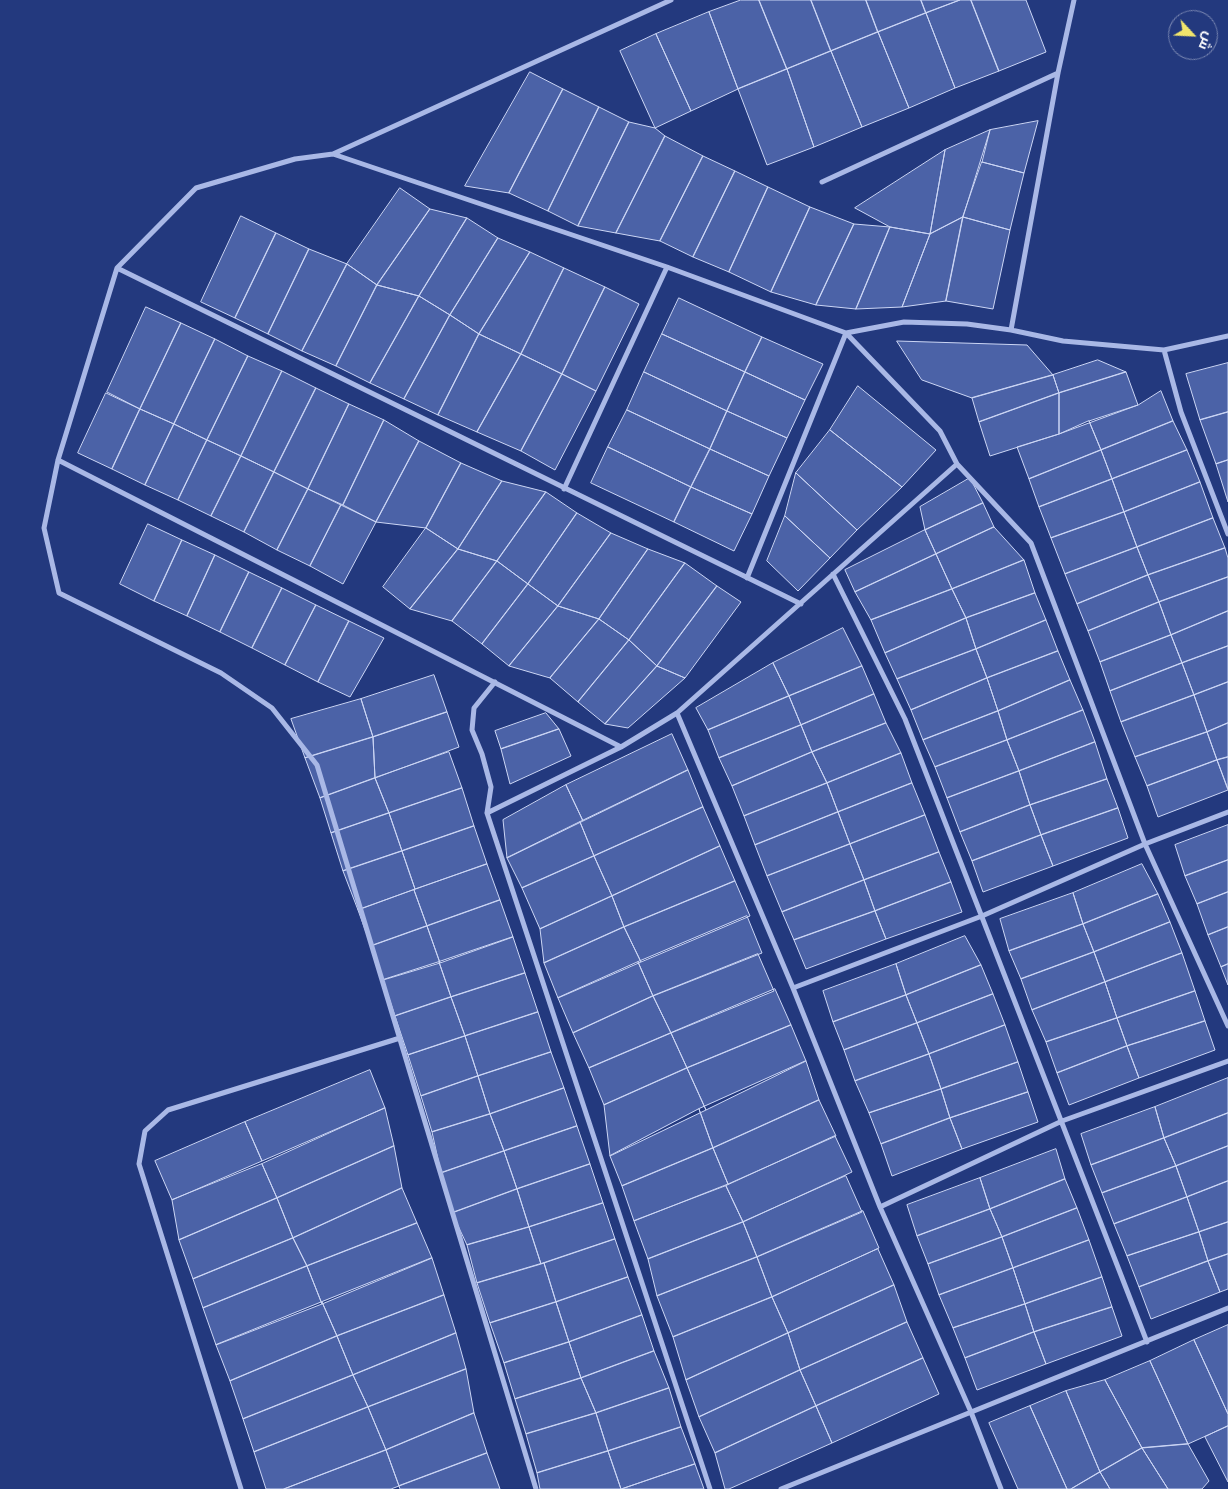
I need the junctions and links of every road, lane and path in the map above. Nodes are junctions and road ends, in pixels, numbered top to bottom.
1 (671, 0) edge
2 (1074, 0) edge
3 (1058, 73) junction
4 (334, 154) junction
5 (822, 182) dead end
6 (667, 267) junction
7 (117, 268) junction
8 (1011, 330) junction
9 (846, 334) junction
10 (1228, 336) edge
11 (1164, 350) junction
12 (58, 460) junction
13 (957, 464) junction
14 (564, 489) junction
15 (1228, 534) edge
16 (833, 574) junction
17 (747, 578) junction
18 (800, 604) junction
19 (495, 682) junction
20 (677, 713) junction
21 (621, 747) junction
22 (1228, 812) edge
23 (487, 814) junction
24 (1145, 844) junction
25 (982, 916) junction
26 (793, 988) junction
27 (1228, 1026) edge
28 (400, 1038) junction
29 (1228, 1060) edge
30 (1062, 1121) junction
31 (880, 1207) junction
32 (1228, 1308) edge
33 (1147, 1342) junction
34 (970, 1412) junction
35 (241, 1489) edge
36 (536, 1489) edge
37 (710, 1489) edge
38 (781, 1489) edge
39 (1000, 1489) edge

1 - 4 street
2 - 3 street
3 - 5 street
3 - 8 street
4 - 6 street
4 - 7 street
6 - 9 street
6 - 14 street
7 - 12 street
7 - 14 street
8 - 9 street
8 - 11 street
9 - 13 street
9 - 17 street
10 - 11 street
11 - 15 street
12 - 19 street
12 - 28 street
13 - 16 street
13 - 24 street
14 - 17 street
16 - 18 street
16 - 25 street
17 - 18 street
18 - 20 street
19 - 21 street
19 - 23 street
20 - 21 street
20 - 26 street
21 - 23 street
22 - 24 street
23 - 37 street
24 - 25 street
24 - 27 street
25 - 26 street
25 - 30 street
26 - 31 street
28 - 35 street
28 - 36 street
29 - 30 street
30 - 31 street
30 - 33 street
31 - 34 street
32 - 33 street
33 - 34 street
34 - 38 street
34 - 39 street

